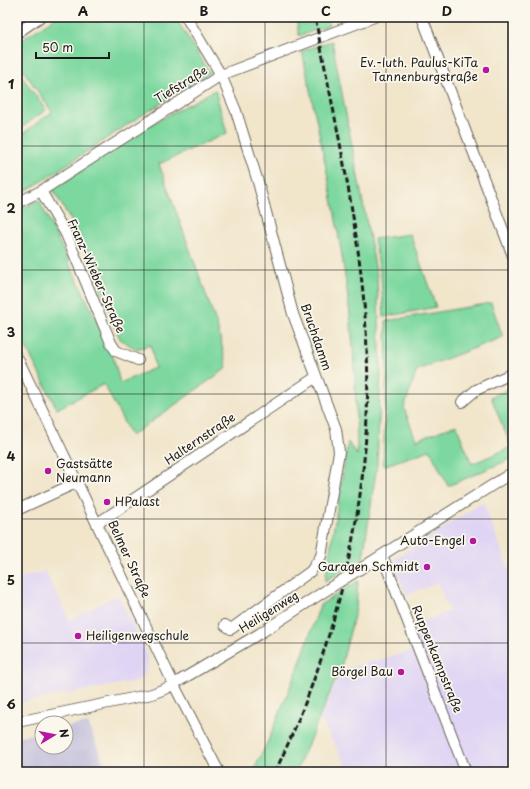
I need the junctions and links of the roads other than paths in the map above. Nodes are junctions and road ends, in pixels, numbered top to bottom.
1 (40, 17) edge
2 (186, 17) edge
3 (374, 17) edge
4 (422, 17) edge
5 (17, 33) edge
6 (221, 75) junction
7 (41, 191) junction
8 (17, 203) edge
9 (513, 256) edge
10 (17, 357) edge
11 (138, 360) dead end
12 (513, 373) edge
13 (316, 377) junction
14 (462, 402) dead end
15 (513, 472) edge
16 (78, 482) junction
17 (17, 510) edge
18 (98, 523) junction
19 (382, 555) junction
20 (225, 625) dead end
21 (174, 685) junction
22 (17, 722) edge
23 (220, 772) edge
24 (466, 772) edge

1 - 5 street
2 - 6 street, Bruchdamm
3 - 6 street, Tiefstraße
4 - 9 street
6 - 7 street, Tiefstraße
6 - 13 street, Bruchdamm
7 - 8 street, Tiefstraße
7 - 11 street, Franz-Wieber-Straße
10 - 16 street, Belmer Straße
12 - 14 street
13 - 18 street, Halternstraße
13 - 20 street, Bruchdamm
15 - 19 street, Heiligenweg
16 - 17 street
16 - 18 street, Belmer Straße
18 - 21 street, Belmer Straße
19 - 21 street, Heiligenweg, bridge
19 - 24 street, Ruppenkampstraße
21 - 22 street, Heiligenweg
21 - 23 street, Belmer Straße

